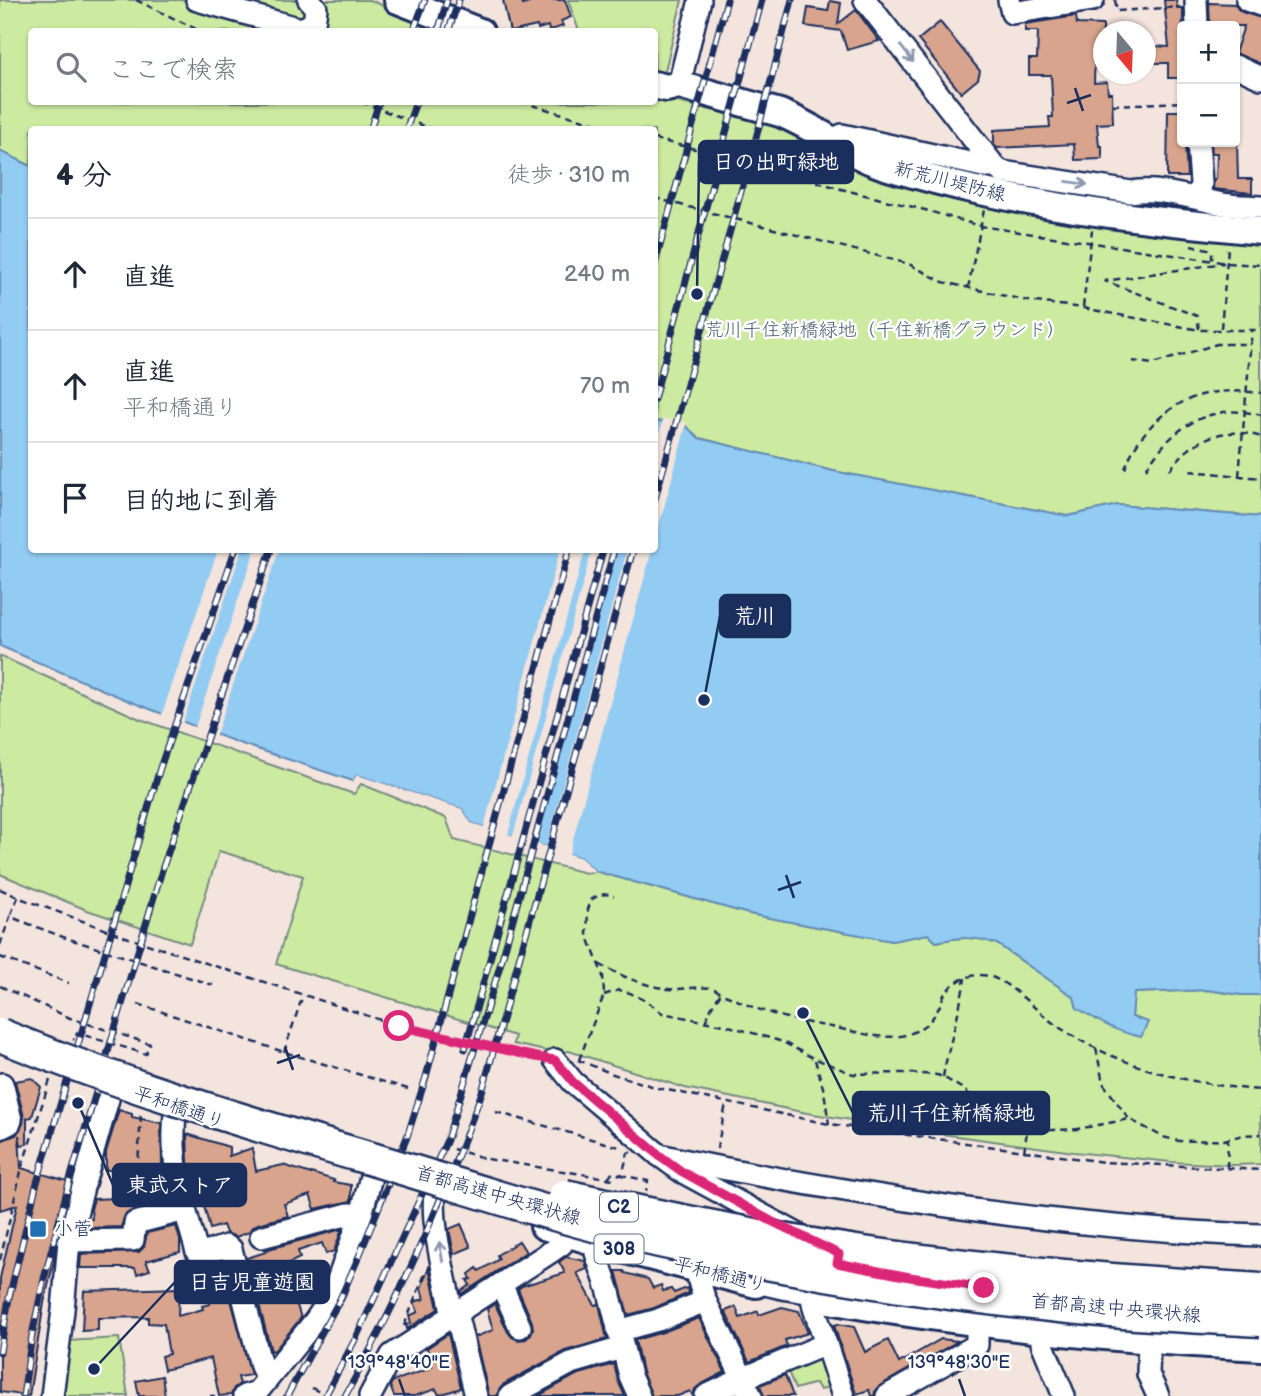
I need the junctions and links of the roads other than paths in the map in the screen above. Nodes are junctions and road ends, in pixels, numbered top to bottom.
1 (197, 0) edge
2 (309, 0) edge
3 (398, 0) edge
4 (700, 0) edge
5 (865, 0) edge
6 (1093, 0) edge
7 (1247, 0) edge
8 (1010, 4) edge
9 (1261, 5) edge
10 (297, 28) edge
11 (303, 28) edge
12 (470, 28) edge
13 (1240, 68) edge
14 (1261, 78) edge
15 (667, 85) edge
16 (833, 141) junction
17 (1198, 147) edge
18 (995, 167) junction
19 (1199, 198) junction
20 (1261, 207) edge
21 (1261, 231) edge
22 (0, 1037) edge
23 (555, 1060) road end
24 (1, 1081) edge
25 (112, 1085) junction
26 (176, 1107) junction
27 (0, 1128) edge
28 (659, 1155) junction
29 (373, 1169) junction
30 (436, 1188) junction
31 (540, 1190) junction
32 (495, 1197) junction
33 (185, 1210) junction
34 (361, 1215) junction
35 (566, 1233) junction
36 (1261, 1235) edge
37 (261, 1237) dead end
38 (69, 1241) junction
39 (599, 1244) junction
40 (837, 1263) junction
41 (700, 1271) junction
42 (501, 1284) junction
43 (1261, 1284) edge
44 (1261, 1290) edge
45 (813, 1297) junction
46 (705, 1301) junction
47 (1261, 1310) edge
48 (456, 1314) junction
49 (1261, 1320) edge
50 (977, 1324) junction
51 (520, 1327) dead end
52 (1044, 1330) junction
53 (1261, 1333) edge
54 (620, 1340) junction
55 (1149, 1341) junction
56 (826, 1344) junction
57 (1261, 1347) edge
58 (748, 1387) edge
59 (536, 1390) edge
60 (256, 1391) edge
61 (52, 1396) edge
62 (370, 1396) edge
63 (476, 1396) edge
64 (510, 1396) edge
65 (639, 1396) edge
66 (706, 1396) edge
67 (843, 1396) edge
68 (887, 1396) edge
69 (1064, 1396) edge
70 (1158, 1396) edge

1 - 10 street
2 - 11 street
3 - 12 main road
4 - 15 street
5 -> 18 street
6 - 8 street
7 - 9 street
13 - 14 street
15 - 16 main road, 新荒川堤防線
16 - 18 street
16 - 21 main road, 新荒川堤防線
17 - 19 street
18 -> 19 street
19 - 20 street
22 - 25 main road, 平和橋通り / 308
22 - 31 highway, 首都高速中央環状線 / C2
22 - 32 highway, 首都高速中央環状線 / C2, bridge
22 - 40 main road, 平和橋通り / 308
23 - 28 street
24 - 27 street
25 - 26 main road, 平和橋通り / 308
25 - 38 street
26 - 29 main road, 平和橋通り / 308
26 - 33 street
28 - 36 street
28 - 40 street
29 - 30 main road, 平和橋通り / 308
29 - 34 street
30 - 35 main road, 平和橋通り / 308
48 -> 30 street
31 - 44 highway, 首都高速中央環状線 / C2, bridge
31 - 47 highway, bridge
32 - 49 highway, 首都高速中央環状線 / C2, bridge
32 - 53 highway, bridge
33 - 38 street
33 - 60 street
34 - 37 street
34 - 60 street
35 - 39 main road, 平和橋通り / 308
35 - 42 street
38 - 61 street
39 - 41 main road, 平和橋通り / 308
39 - 54 street
40 - 43 main road
40 - 47 main road, 平和橋通り / 308
41 - 45 main road, 平和橋通り / 308
41 - 46 street
42 - 48 street
42 - 51 street
45 - 50 main road, 平和橋通り / 308
45 - 56 street
46 - 54 street
46 - 58 street
48 - 62 street
48 - 63 street
50 - 52 main road, 平和橋通り / 308
50 - 68 street
52 - 55 main road, 平和橋通り / 308
52 - 69 street
54 - 59 street
54 - 65 street
55 - 57 main road, 平和橋通り / 308
55 - 70 street
56 - 58 street
56 - 67 street
58 - 66 street
59 - 64 street

